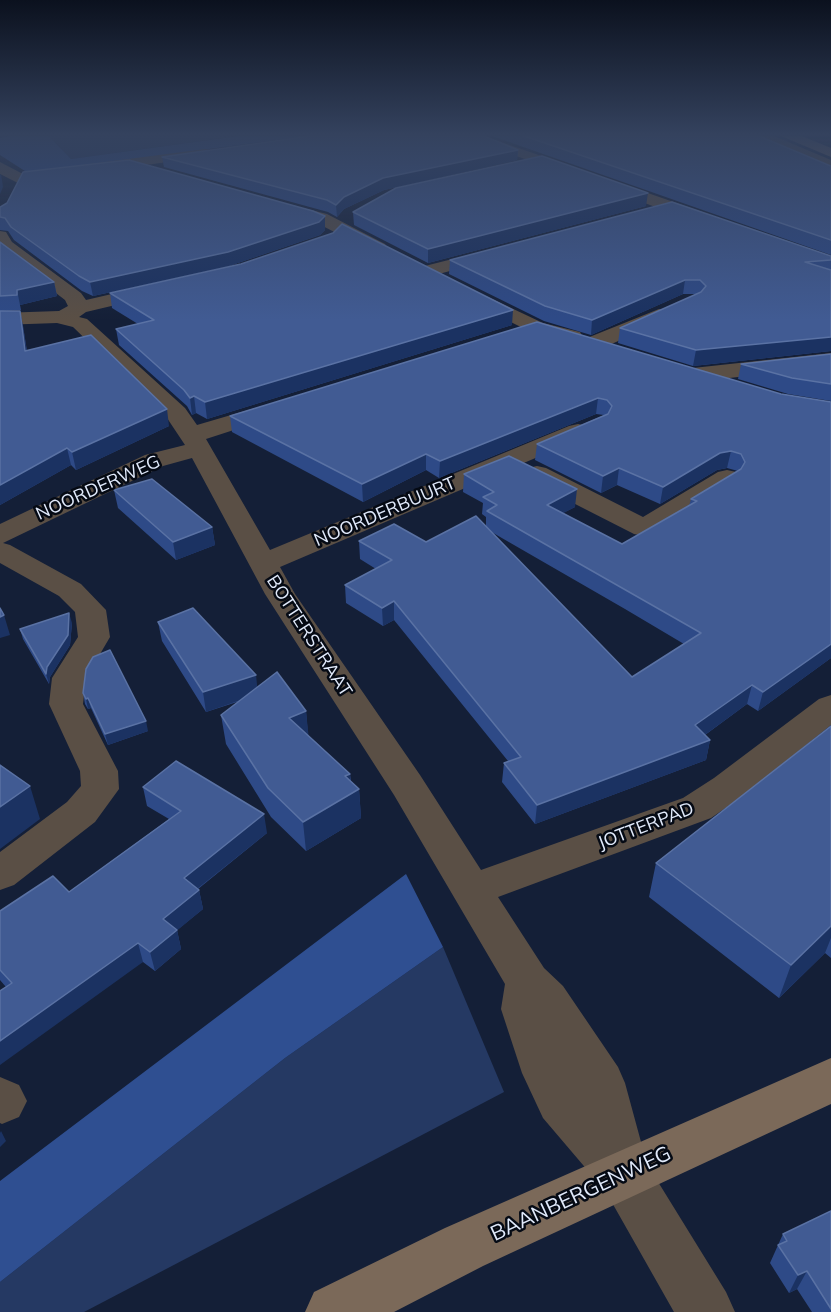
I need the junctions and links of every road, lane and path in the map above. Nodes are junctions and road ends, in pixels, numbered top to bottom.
1 (642, 197) edge
2 (265, 203) edge
3 (670, 207) junction
4 (636, 216) edge
5 (346, 221) junction
6 (724, 226) edge
7 (0, 236) edge
8 (327, 241) edge
9 (514, 248) edge
10 (424, 272) junction
11 (170, 286) edge
12 (681, 305) edge
13 (71, 313) junction
14 (0, 319) edge
15 (536, 327) junction
16 (502, 338) edge
17 (595, 344) junction
18 (627, 354) edge
19 (831, 360) edge
20 (649, 361) edge
21 (692, 375) junction
22 (744, 391) edge
23 (288, 405) edge
24 (596, 423) edge
25 (195, 442) junction
26 (509, 460) junction
27 (727, 477) edge
28 (0, 535) edge
29 (0, 551) edge
30 (262, 564) junction
31 (831, 707) edge
32 (0, 874) edge
33 (472, 890) junction
34 (831, 1080) edge
35 (624, 1174) junction
36 (334, 1312) edge
37 (706, 1312) edge

1 - 3 street
2 - 5 street
3 - 4 street
3 - 6 street
5 - 8 street
5 - 10 street
7 - 13 street, BOTTERSTRAAT
9 - 10 street
10 - 15 street
11 - 13 street
12 - 17 street
13 - 14 street
13 - 25 street, BOTTERSTRAAT
15 - 16 street
15 - 17 street
17 - 18 street
19 - 21 street
20 - 21 street
21 - 22 street
23 - 25 street, NOORDERWEG
24 - 26 street, NOORDERBUURT
25 - 28 street, NOORDERWEG
25 - 30 street, BOTTERSTRAAT
26 - 27 street
26 - 30 street, NOORDERBUURT
29 - 32 street
30 - 33 street, BOTTERSTRAAT
31 - 33 street, JOTTERPAD
33 - 35 street, BOTTERSTRAAT
34 - 35 main road, BAANBERGENWEG
35 - 36 main road, BAANBERGENWEG
35 - 37 street, BOTTERSTRAAT

